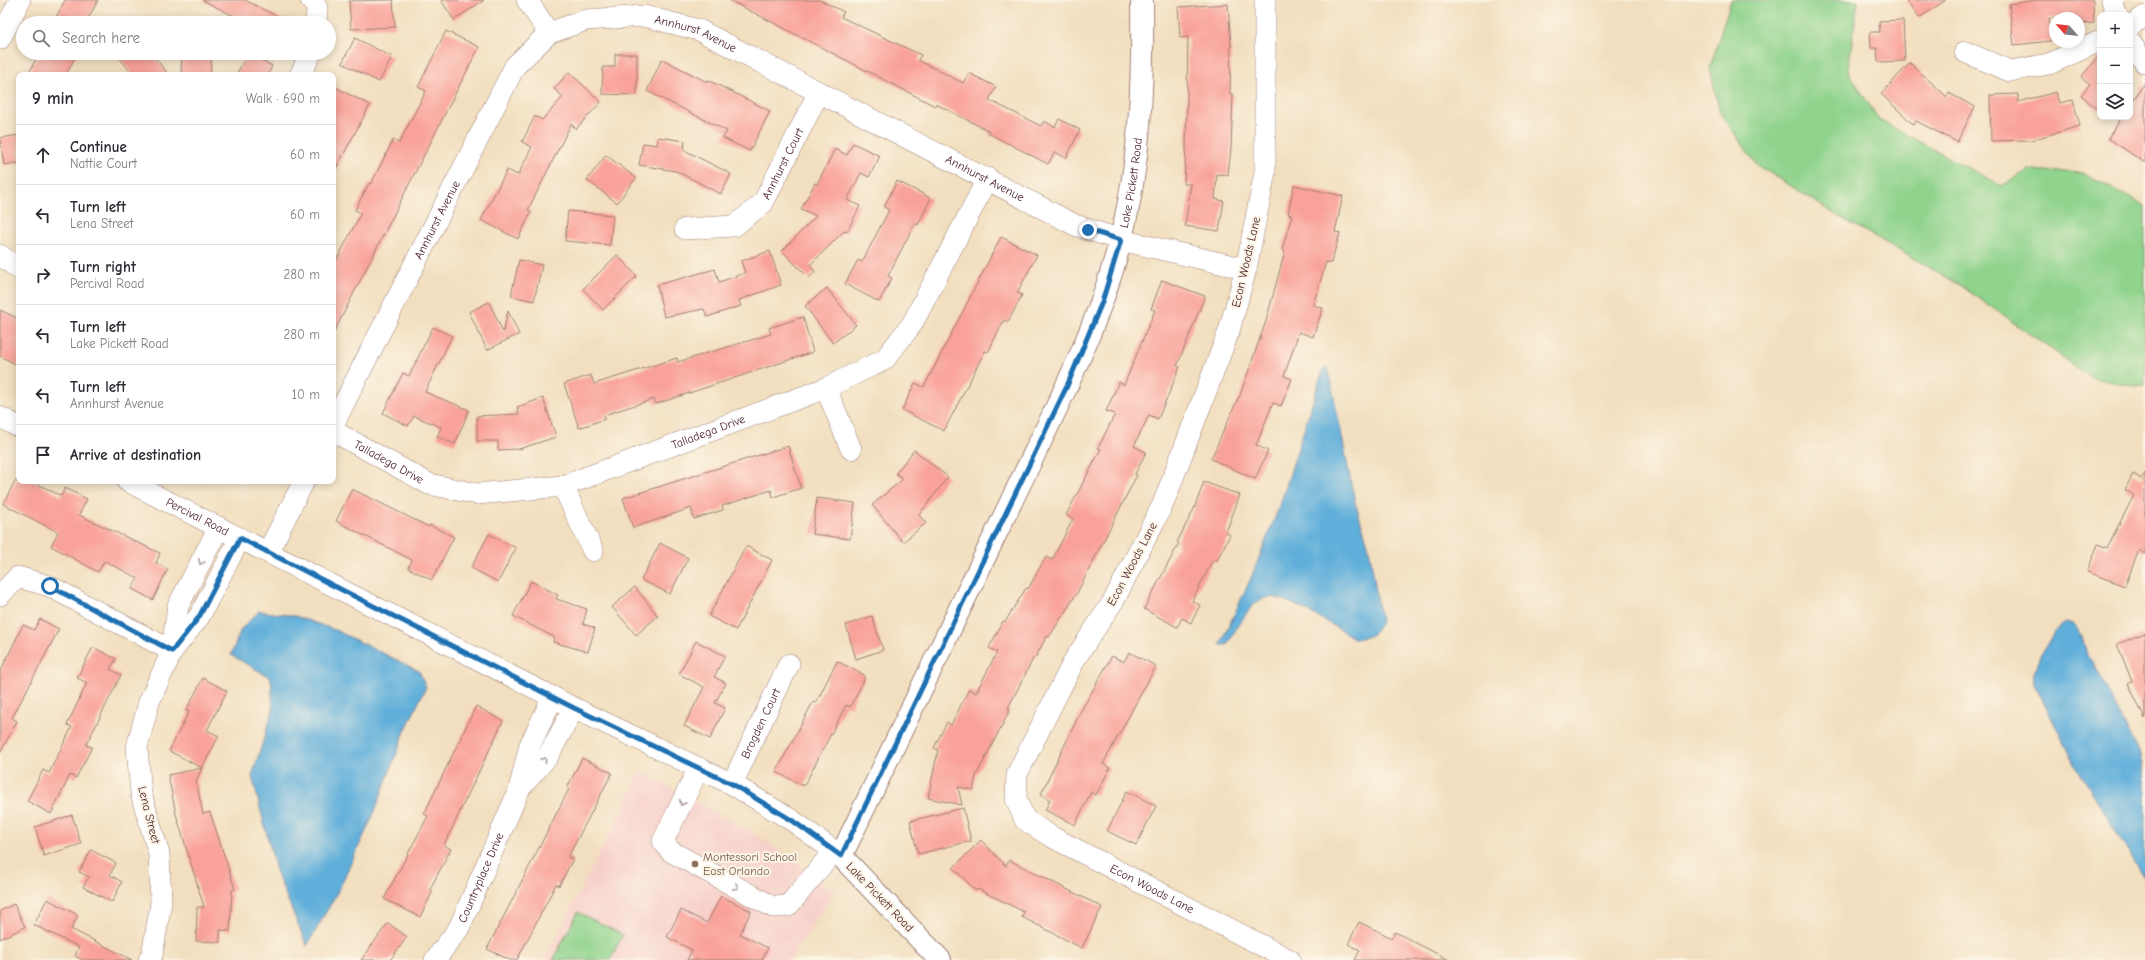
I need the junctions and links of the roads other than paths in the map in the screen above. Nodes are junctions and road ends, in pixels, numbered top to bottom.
1 (20, 0) edge
2 (311, 0) edge
3 (526, 0) edge
4 (1142, 0) edge
5 (1265, 0) edge
6 (2112, 0) edge
7 (2116, 12) edge
8 (316, 16) edge
9 (2145, 16) edge
10 (2133, 24) edge
11 (549, 33) junction
12 (0, 39) edge
13 (2097, 42) edge
14 (2133, 46) edge
15 (1965, 52) dead end
16 (308, 60) edge
17 (2145, 62) edge
18 (302, 72) edge
19 (820, 92) junction
20 (988, 178) junction
21 (685, 229) dead end
22 (1121, 240) junction
23 (0, 255) edge
24 (16, 268) edge
25 (1246, 269) junction
26 (826, 388) junction
27 (0, 417) edge
28 (336, 419) edge
29 (16, 425) edge
30 (336, 433) edge
31 (851, 449) dead end
32 (133, 484) edge
33 (302, 484) edge
34 (563, 486) junction
35 (219, 527) junction
36 (240, 538) junction
37 (593, 550) dead end
38 (268, 552) junction
39 (0, 595) edge
40 (172, 651) junction
41 (789, 664) dead end
42 (553, 697) junction
43 (574, 708) junction
44 (699, 768) junction
45 (732, 784) junction
46 (519, 790) junction
47 (838, 854) junction
48 (937, 959) edge
49 (149, 960) edge
50 (435, 960) edge
51 (1290, 960) edge

1 - 12 street
2 - 8 street
3 - 11 street
4 - 22 main road, Lake Pickett Road
5 - 25 street, Econ Woods Lane
6 - 7 street
9 - 10 street
11 - 19 street, Annhurst Avenue
11 - 28 street, Annhurst Avenue
13 - 15 street
14 - 17 street
16 - 18 street
19 - 20 street, Annhurst Avenue
19 - 21 street, Annhurst Court
20 - 22 street, Annhurst Avenue
20 - 26 street, Talladega Drive
22 - 25 street, Annhurst Avenue
22 - 47 main road, Lake Pickett Road
23 - 24 street
25 - 51 street, Econ Woods Lane
26 - 31 street
26 - 34 street, Talladega Drive
27 - 29 street
30 - 34 street, Talladega Drive
32 - 35 street, Percival Road
33 - 38 street
34 - 37 street
35 - 36 street, Percival Road
35 -> 40 street, Lena Street
36 - 38 street, Percival Road
36 - 40 street, Lena Street
38 - 42 street, Percival Road
39 - 40 street
40 - 49 street, Lena Street
41 - 45 street, Brogden Court
42 - 43 street, Percival Road
42 - 46 street, Countryplace Drive
43 - 44 street, Percival Road
46 -> 43 street, Countryplace Drive
44 - 45 street, Percival Road
44 -> 47 street
45 - 47 street, Percival Road
46 - 50 street, Countryplace Drive
47 - 48 main road, Lake Pickett Road

